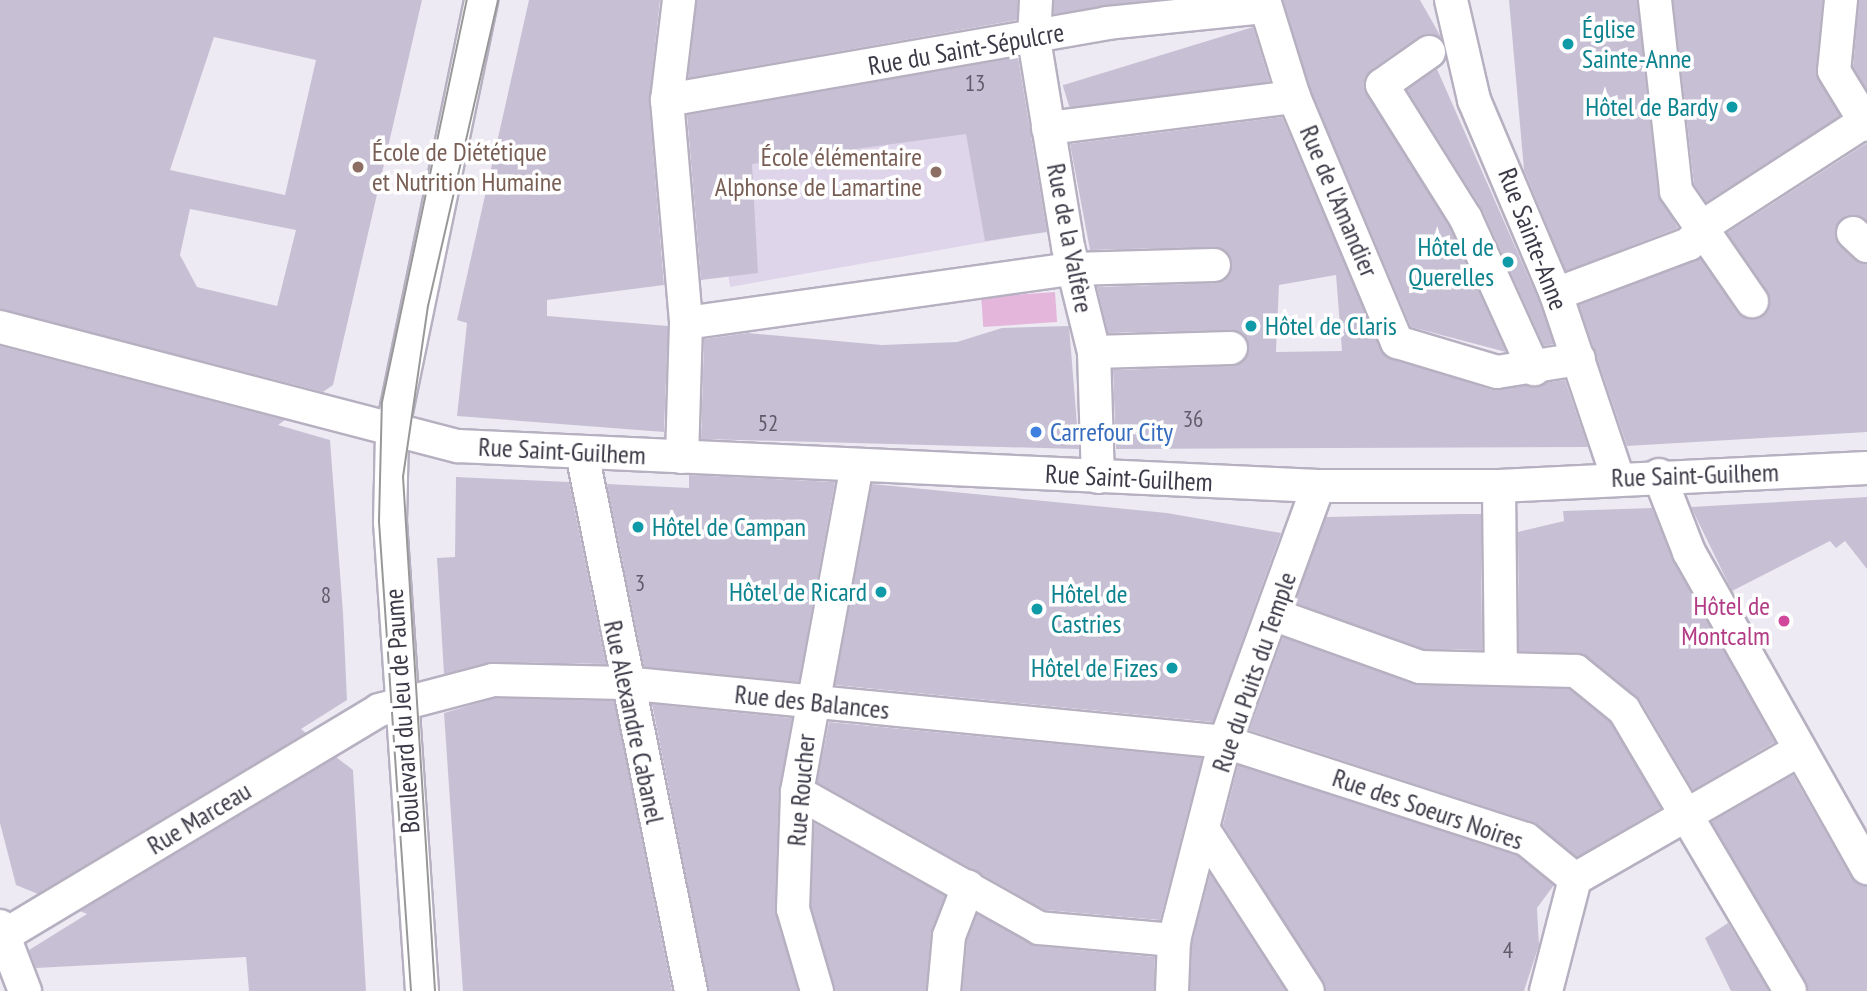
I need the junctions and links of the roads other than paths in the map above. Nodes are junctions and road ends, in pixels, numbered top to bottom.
1 (481, 0) edge
2 (679, 0) edge
3 (1036, 0) edge
4 (1451, 0) edge
5 (1655, 0) edge
6 (1841, 0) edge
7 (1265, 4) edge
8 (1034, 38) junction
9 (1429, 52) dead end
10 (1294, 97) junction
11 (667, 100) junction
12 (1865, 123) edge
13 (1048, 128) junction
14 (1700, 231) junction
15 (1214, 265) dead end
16 (1072, 269) junction
17 (1556, 294) junction
18 (1752, 301) dead end
19 (686, 323) junction
20 (0, 327) edge
21 (1231, 348) dead end
22 (1094, 352) junction
23 (1579, 359) junction
24 (1534, 369) junction
25 (382, 428) junction
26 (582, 453) junction
27 (682, 457) junction
28 (857, 465) junction
29 (1864, 471) edge
30 (1659, 475) junction
31 (1097, 477) junction
32 (1618, 478) junction
33 (1499, 485) junction
34 (1318, 486) junction
35 (1272, 614) junction
36 (1501, 666) junction
37 (624, 683) junction
38 (809, 702) junction
39 (401, 703) junction
40 (1225, 742) junction
41 (1799, 750) junction
42 (797, 792) junction
43 (1693, 816) junction
44 (1205, 832) junction
45 (1867, 867) edge
46 (1575, 879) junction
47 (968, 887) junction
48 (1, 934) edge
49 (1174, 940) junction
50 (25, 991) edge
51 (422, 991) edge
52 (691, 991) edge
53 (817, 991) edge
54 (944, 991) edge
55 (1172, 991) edge
56 (1308, 991) edge
57 (1546, 991) edge
58 (1790, 991) edge

1 - 25 street, Boulevard du Jeu de Paume
2 - 11 street
3 - 8 street, Rue de la Valfère
4 - 17 street, Rue Sainte-Anne
5 - 14 street
6 - 12 street
7 - 8 street, Rue du Saint-Sépulcre
7 - 10 street, Rue de l'Amandier
8 - 11 street, Rue du Saint-Sépulcre
8 - 13 street, Rue de la Valfère
9 - 24 street
10 - 13 street
10 - 24 street, Rue de l'Amandier
11 - 19 street
12 - 14 street
13 - 16 street, Rue de la Valfère
14 - 17 street
14 - 18 street
15 - 16 street
16 - 19 street
16 - 22 street, Rue de la Valfère
17 - 23 street, Rue Sainte-Anne
19 - 27 street
20 - 25 street, Rue Saint-Guilhem
21 - 22 street
22 - 31 street, Rue de la Valfère
23 - 24 street, Rue de l'Amandier
23 - 32 street, Rue Sainte-Anne
25 - 26 street, Rue Saint-Guilhem
25 - 39 street, Boulevard du Jeu de Paume
26 - 27 street, Rue Saint-Guilhem
26 - 37 street, Rue Alexandre Cabanel
27 - 28 street, Rue Saint-Guilhem
28 - 31 street, Rue Saint-Guilhem
28 - 38 street, Rue Roucher
29 - 30 street, Rue Saint-Guilhem
30 - 32 street, Rue Saint-Guilhem
30 - 41 street
31 - 34 street, Rue Saint-Guilhem
32 - 33 street, Rue Saint-Guilhem
33 - 34 street, Rue Saint-Guilhem
33 - 36 street
34 - 35 street, Rue du Puits du Temple
35 - 36 street
35 - 40 street, Rue du Puits du Temple
36 - 43 street
37 - 38 street, Rue des Balances
37 - 39 street, Rue des Balances
37 - 52 street, Rue Alexandre Cabanel
38 - 40 street, Rue des Balances
38 - 42 street, Rue Roucher
39 - 48 street, Rue Marceau
39 - 51 street, Boulevard du Jeu de Paume
40 - 44 street, Rue du Puits du Temple
40 - 46 street, Rue des Soeurs Noires
41 - 43 street
41 - 45 street
42 - 47 street
42 - 53 street, Rue Roucher
43 - 46 street
43 - 58 street
44 - 49 street, Rue du Puits du Temple
44 - 56 street
46 - 57 street
47 - 49 street
47 - 54 street
48 - 50 street
49 - 55 street, Rue du Puits du Temple

